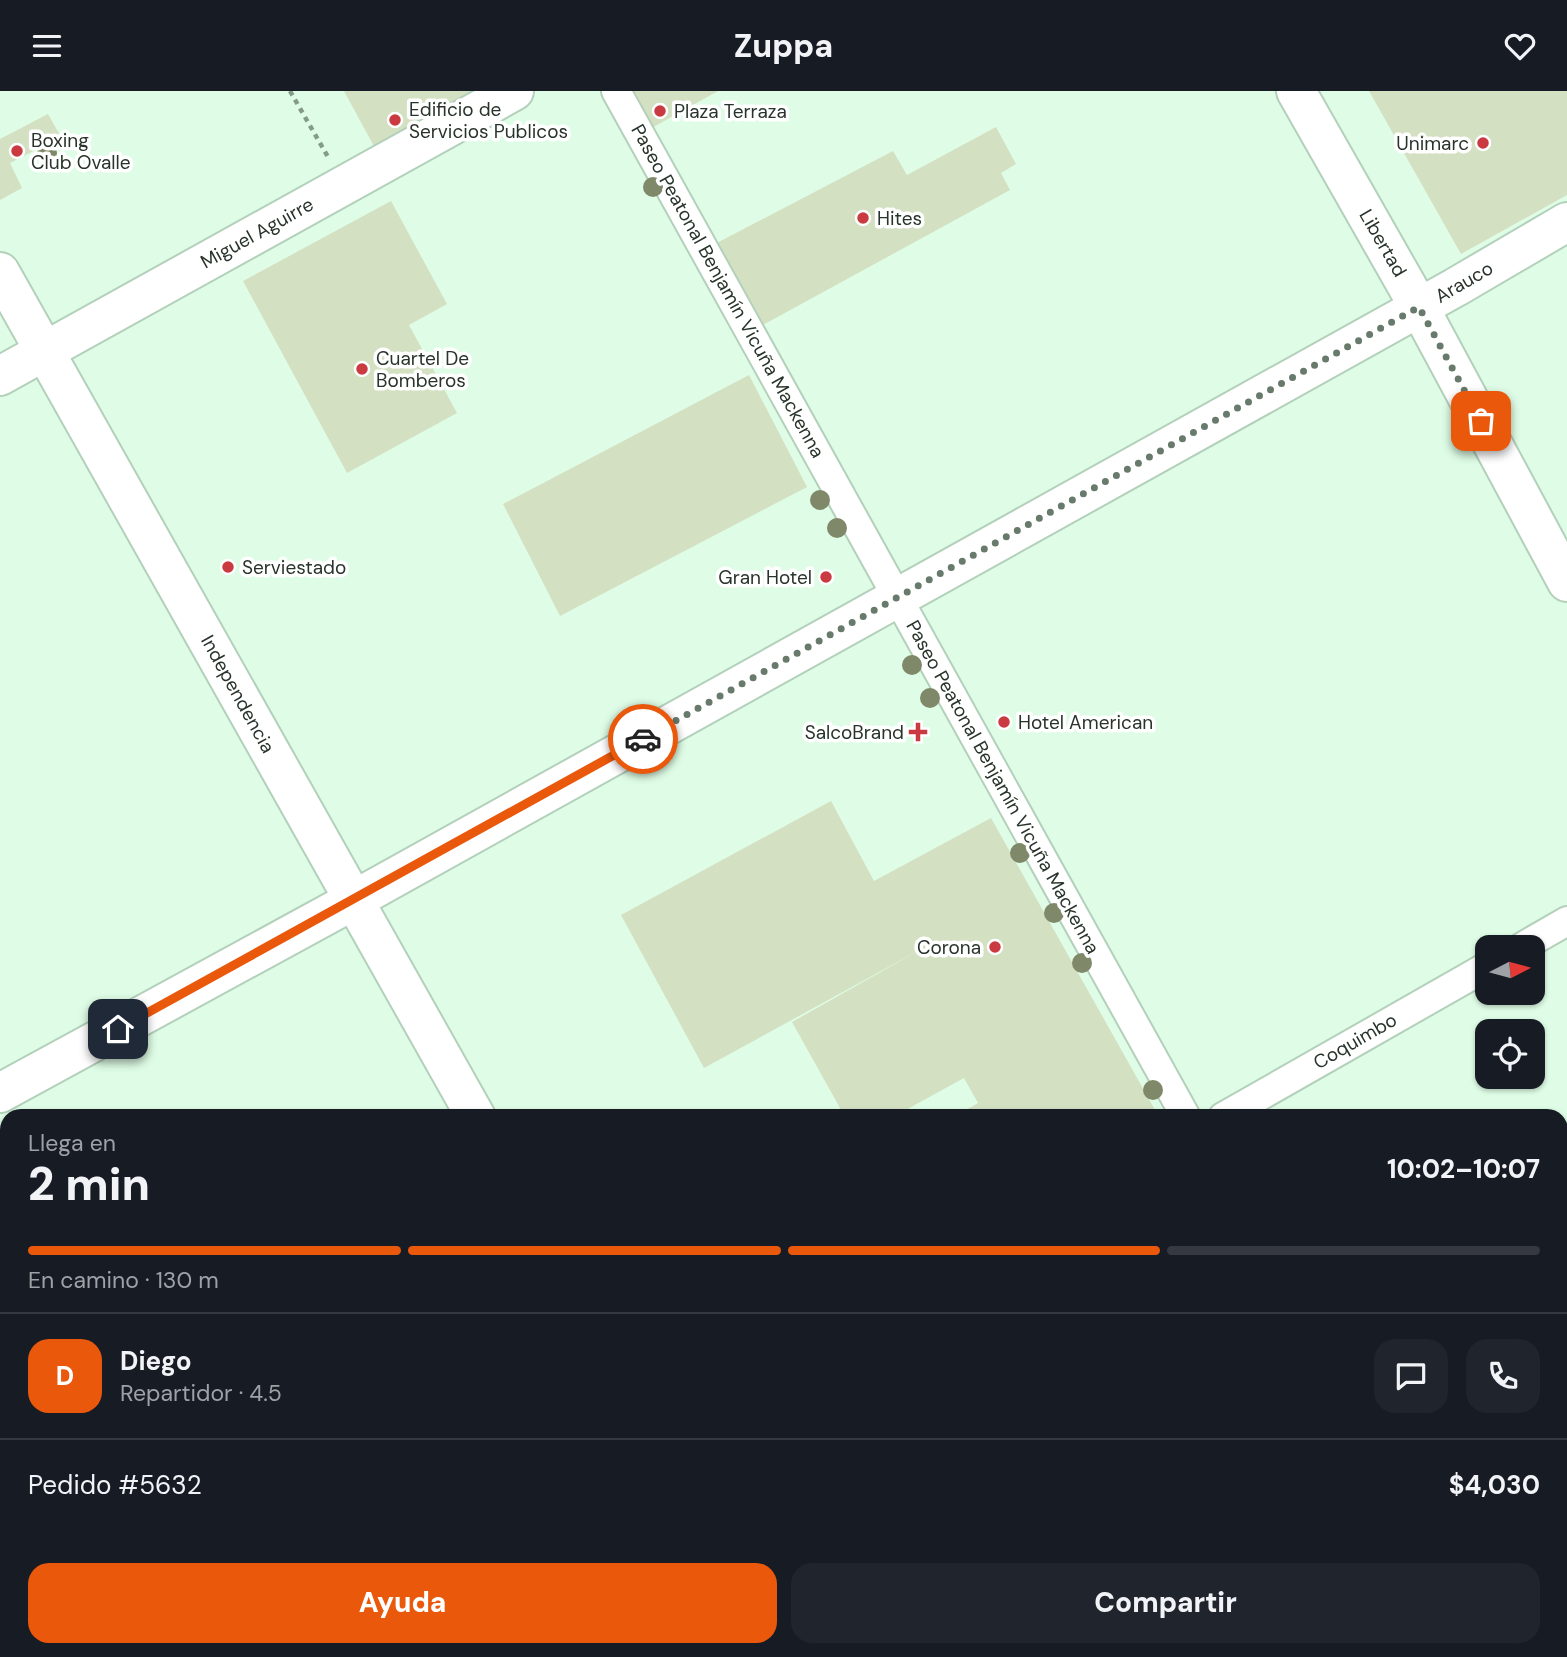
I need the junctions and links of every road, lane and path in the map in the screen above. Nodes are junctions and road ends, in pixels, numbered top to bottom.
1 (290, 91) edge
2 (514, 91) edge
3 (616, 91) edge
4 (1296, 91) edge
5 (344, 185) junction
6 (1567, 222) edge
7 (0, 272) edge
8 (1419, 307) junction
9 (45, 351) junction
10 (0, 376) edge
11 (1567, 582) edge
12 (898, 597) junction
13 (354, 900) junction
14 (1567, 921) edge
15 (1543, 935) edge
16 (1475, 974) edge
17 (0, 1093) edge
18 (472, 1109) edge
19 (1182, 1109) edge
20 (1237, 1109) edge

1 - 5 path
2 - 5 street, Miguel Aguirre
3 - 12 street, Paseo Peatonal Benjamín Vicuña Mackenna
4 - 8 street, Libertad
5 - 9 street, Miguel Aguirre
6 - 8 street, Arauco
7 - 9 street, Independencia
8 - 11 street, Libertad
8 - 12 street, Arauco
9 - 10 street, Miguel Aguirre
9 - 13 street, Independencia
12 - 13 street, Arauco
12 - 19 street, Paseo Peatonal Benjamín Vicuña Mackenna
13 - 17 street, Arauco
13 - 18 street, Independencia
14 - 15 street
16 - 20 street, Coquimbo

